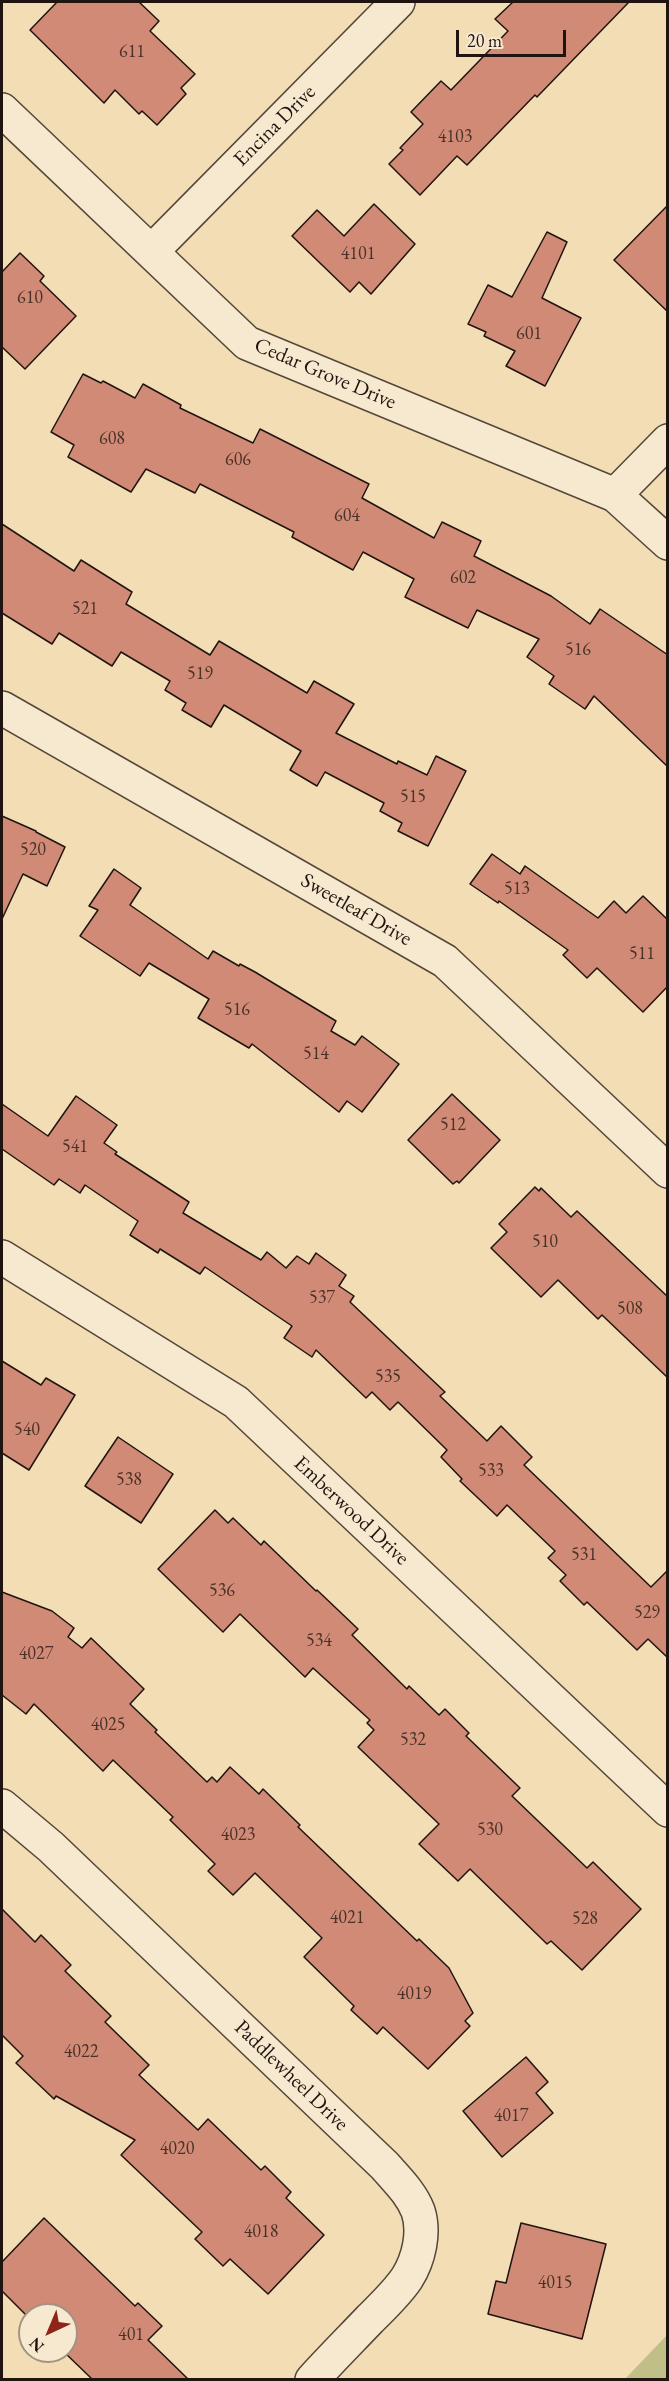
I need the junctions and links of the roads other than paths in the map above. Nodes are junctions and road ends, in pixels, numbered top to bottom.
1 (398, 2) edge
2 (2, 110) edge
3 (152, 251) junction
4 (668, 441) edge
5 (615, 495) junction
6 (668, 543) edge
7 (2, 708) edge
8 (668, 1171) edge
9 (2, 1257) edge
10 (2, 1806) edge
11 (668, 1810) edge
12 (312, 2379) edge

1 - 3 street, Encina Drive
2 - 3 street, Cedar Grove Drive
3 - 5 street, Cedar Grove Drive
4 - 5 street
5 - 6 street, Cedar Grove Drive
7 - 8 street, Sweetleaf Drive
9 - 11 street, Emberwood Drive
10 - 12 street, Paddlewheel Drive

